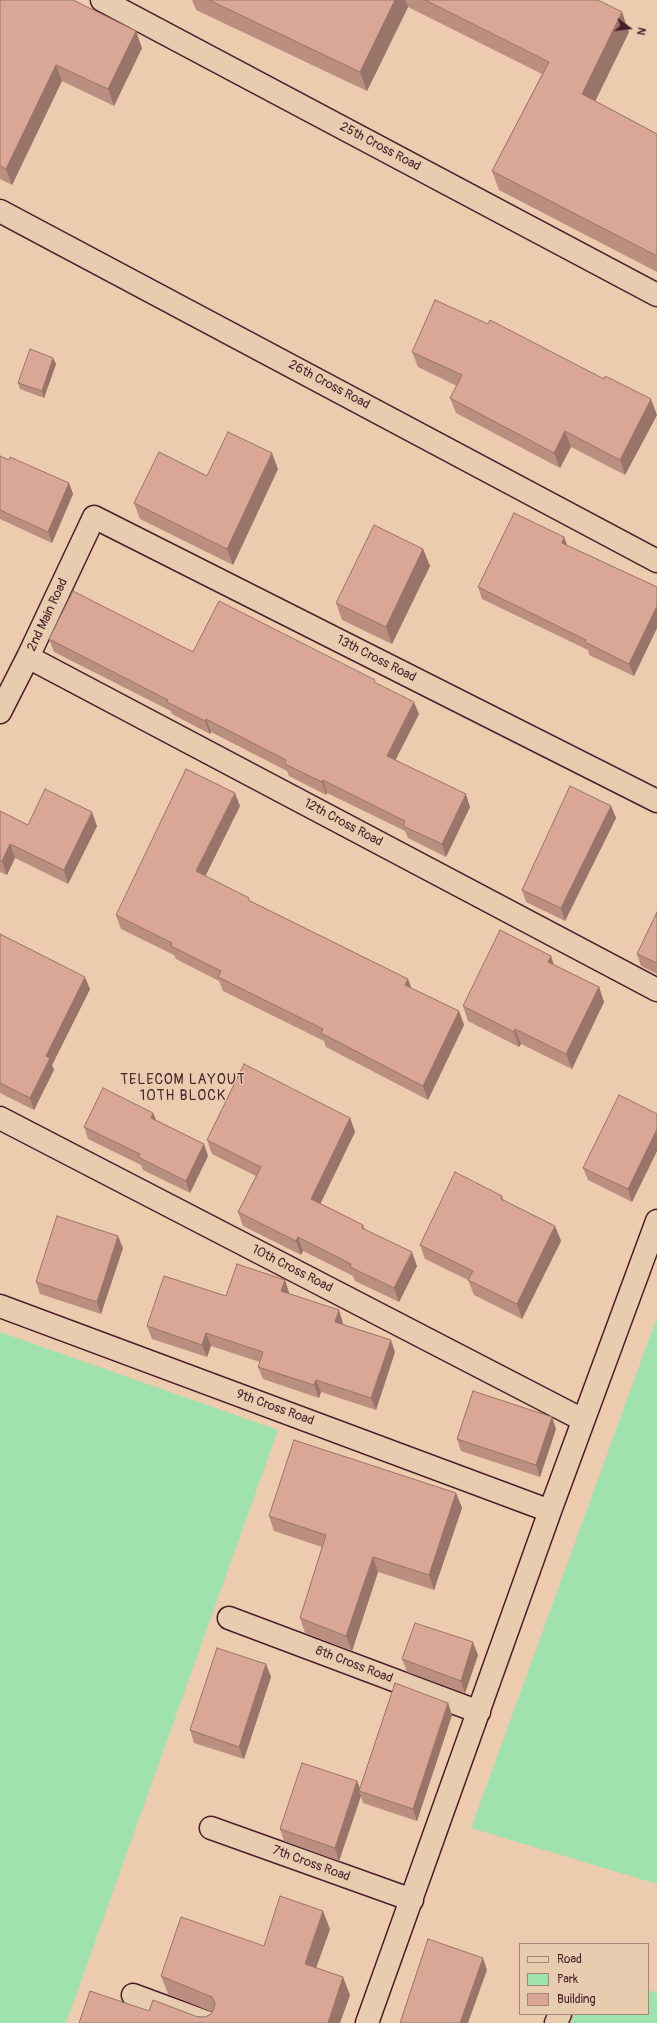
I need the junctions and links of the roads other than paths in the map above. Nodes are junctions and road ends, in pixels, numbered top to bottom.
1 (102, 0) edge
2 (0, 211) edge
3 (657, 295) edge
4 (94, 517) joint
5 (657, 561) edge
6 (28, 657) junction
7 (0, 712) edge
8 (657, 801) edge
9 (657, 990) edge
10 (0, 1118) edge
11 (657, 1221) edge
12 (0, 1306) edge
13 (583, 1420) junction
14 (550, 1511) junction
15 (229, 1618) dead end
16 (479, 1712) junction
17 (211, 1828) dead end
18 (412, 1900) junction
19 (133, 1996) dead end
20 (209, 2023) edge
21 (367, 2023) edge

1 - 3 street, 25th Cross Road
2 - 5 street, 26th Cross Road
4 - 6 street, 2nd Main Road
4 - 8 street, 13th Cross Road
6 - 7 street, 2nd Main Road
6 - 9 street, 12th Cross Road
10 - 13 street, 10th Cross Road
11 - 13 street
12 - 14 street, 9th Cross Road
13 - 14 street
14 - 16 street
15 - 16 street, 8th Cross Road
16 - 18 street
17 - 18 street, 7th Cross Road
18 - 21 street
19 - 20 street

